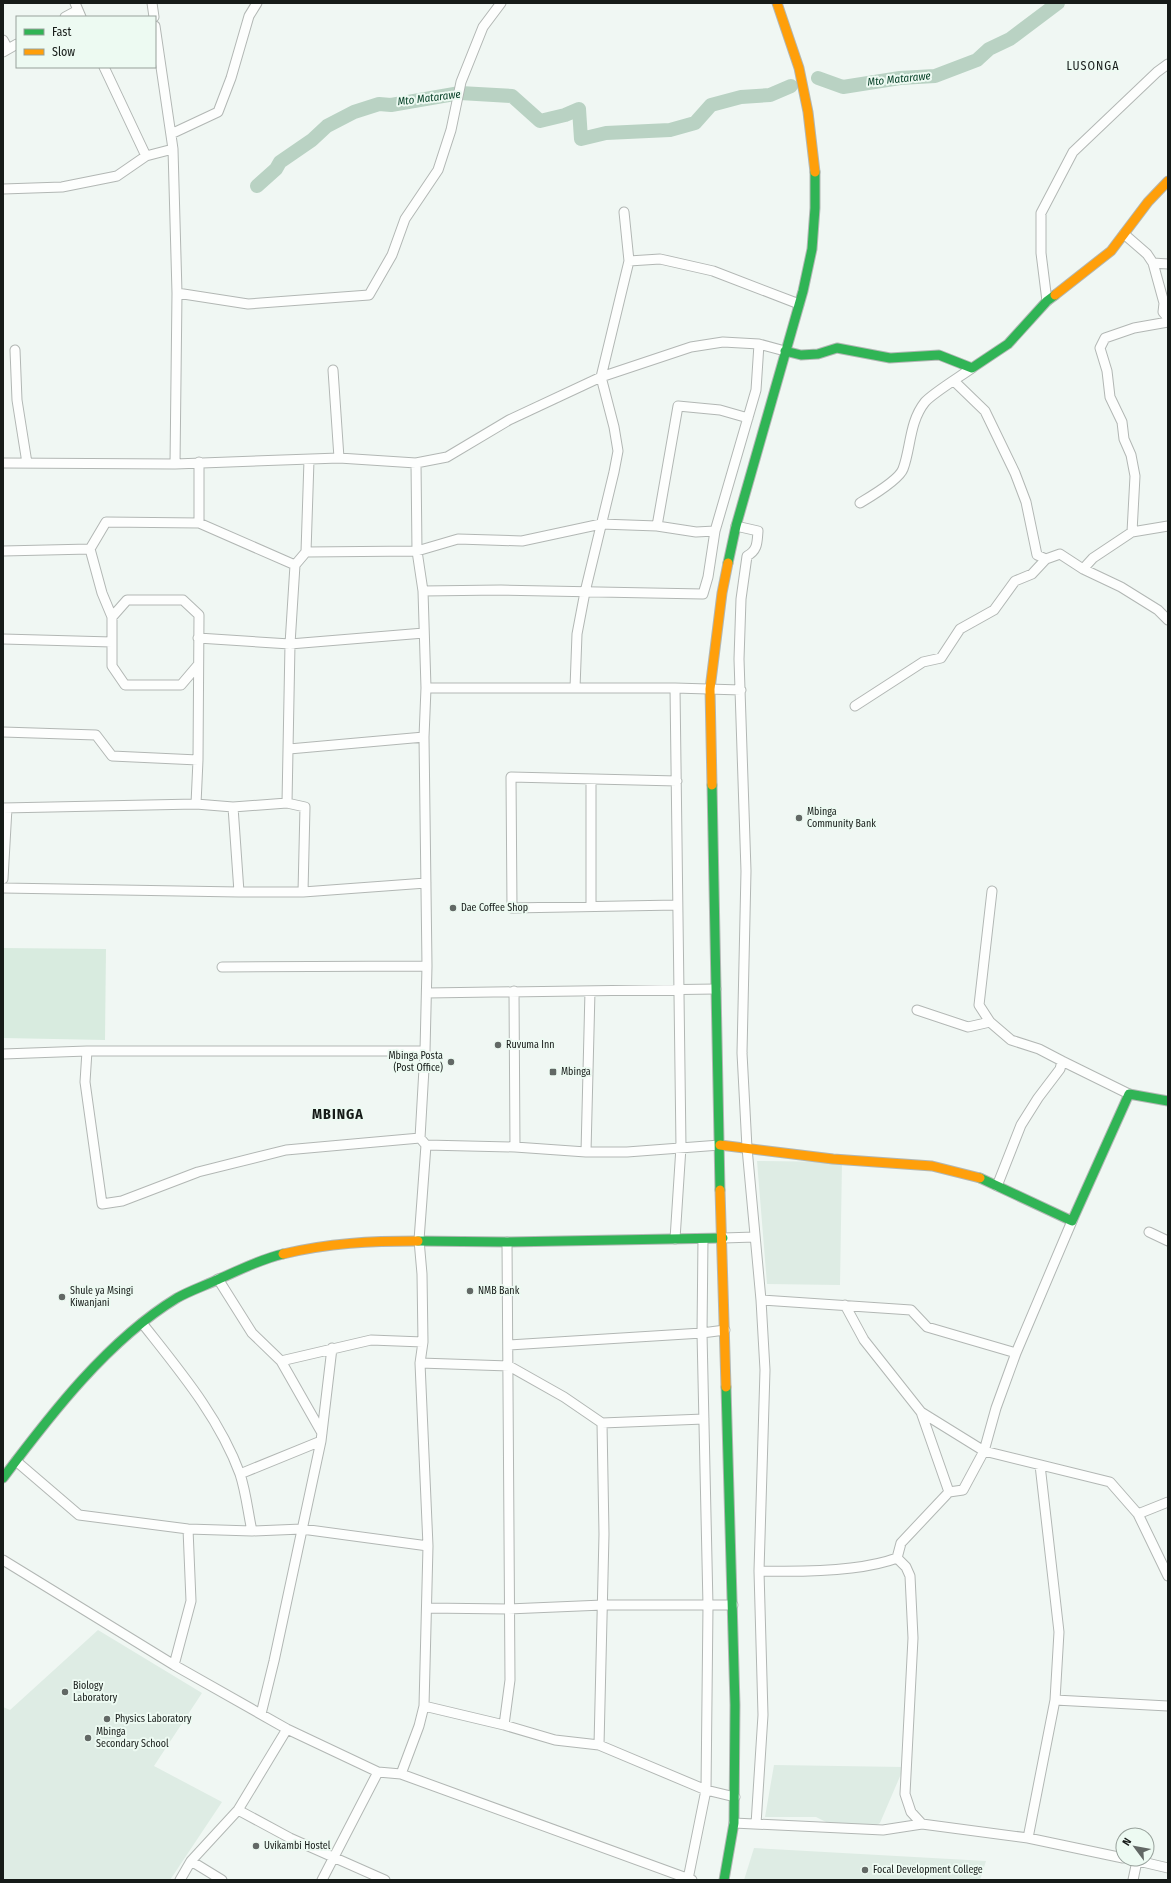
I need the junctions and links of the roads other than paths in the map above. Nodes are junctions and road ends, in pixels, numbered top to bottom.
1 (152, 3) edge
2 (257, 3) edge
3 (501, 3) edge
4 (777, 3) edge
5 (78, 10) edge
6 (67, 16) edge
7 (154, 16) edge
8 (156, 33) edge
9 (3, 40) edge
10 (16, 45) edge
11 (6, 51) edge
12 (1168, 64) edge
13 (104, 68) edge
14 (171, 134) junction
15 (173, 149) junction
16 (146, 156) junction
17 (1168, 181) edge
18 (3, 189) edge
19 (624, 212) dead end
20 (1124, 234) junction
21 (629, 261) junction
22 (1153, 263) junction
23 (1168, 264) edge
24 (177, 293) junction
25 (1047, 302) junction
26 (799, 304) junction
27 (1168, 318) edge
28 (1168, 322) edge
29 (759, 344) junction
30 (15, 350) dead end
31 (785, 351) junction
32 (972, 368) junction
33 (333, 370) dead end
34 (601, 377) junction
35 (954, 381) junction
36 (748, 418) junction
37 (339, 458) junction
38 (309, 460) junction
39 (199, 462) junction
40 (3, 463) edge
41 (416, 463) junction
42 (28, 464) junction
43 (175, 464) junction
44 (860, 503) dead end
45 (199, 523) junction
46 (601, 524) junction
47 (657, 526) junction
48 (736, 526) junction
49 (1168, 526) edge
50 (714, 531) junction
51 (1132, 532) junction
52 (90, 549) junction
53 (3, 551) edge
54 (417, 551) junction
55 (306, 552) junction
56 (1046, 559) junction
57 (295, 565) junction
58 (1083, 570) junction
59 (423, 591) junction
60 (584, 592) junction
61 (112, 617) junction
62 (1168, 620) edge
63 (424, 633) junction
64 (198, 638) junction
65 (3, 639) edge
66 (112, 642) junction
67 (290, 644) junction
68 (198, 665) junction
69 (426, 688) junction
70 (575, 688) junction
71 (675, 688) junction
72 (710, 689) junction
73 (741, 690) junction
74 (855, 706) dead end
75 (3, 732) edge
76 (424, 737) junction
77 (289, 749) junction
78 (198, 760) junction
79 (591, 780) junction
80 (677, 781) junction
81 (287, 803) junction
82 (196, 804) junction
83 (233, 807) junction
84 (5, 808) edge
85 (3, 879) edge
86 (426, 883) junction
87 (3, 888) edge
88 (992, 891) dead end
89 (239, 892) junction
90 (303, 892) junction
91 (677, 905) junction
92 (591, 906) junction
93 (427, 966) junction
94 (222, 967) dead end
95 (716, 989) junction
96 (678, 990) junction
97 (514, 991) junction
98 (590, 991) junction
99 (427, 993) junction
100 (917, 1010) dead end
101 (990, 1022) junction
102 (87, 1051) junction
103 (425, 1051) junction
104 (3, 1054) edge
105 (1062, 1061) junction
106 (1129, 1094) junction
107 (1168, 1101) edge
108 (423, 1142) junction
109 (720, 1145) junction
110 (515, 1147) junction
111 (681, 1148) junction
112 (747, 1148) junction
113 (586, 1152) junction
114 (997, 1186) junction
115 (1072, 1221) junction
116 (1149, 1232) dead end
117 (755, 1237) junction
118 (723, 1238) junction
119 (675, 1239) junction
120 (703, 1239) junction
121 (419, 1240) junction
122 (1168, 1241) edge
123 (507, 1242) junction
124 (218, 1279) junction
125 (761, 1300) junction
126 (845, 1305) junction
127 (142, 1323) junction
128 (725, 1330) junction
129 (702, 1333) junction
130 (423, 1342) junction
131 (509, 1345) junction
132 (332, 1348) junction
133 (1016, 1353) junction
134 (281, 1361) junction
135 (420, 1364) junction
136 (509, 1366) junction
137 (922, 1412) junction
138 (704, 1419) junction
139 (602, 1424) junction
140 (321, 1437) junction
141 (984, 1451) junction
142 (16, 1461) junction
143 (1040, 1465) junction
144 (240, 1474) junction
145 (3, 1478) edge
146 (949, 1492) junction
147 (1168, 1502) edge
148 (1138, 1514) junction
149 (188, 1529) junction
150 (302, 1529) junction
151 (252, 1531) junction
152 (428, 1546) junction
153 (897, 1558) junction
154 (3, 1560) edge
155 (759, 1571) junction
156 (1168, 1576) edge
157 (603, 1605) junction
158 (733, 1605) junction
159 (708, 1606) junction
160 (427, 1608) junction
161 (508, 1610) junction
162 (174, 1665) junction
163 (1055, 1700) junction
164 (424, 1706) junction
165 (1168, 1706) edge
166 (261, 1714) junction
167 (504, 1725) junction
168 (286, 1729) junction
169 (600, 1745) junction
170 (378, 1772) junction
171 (401, 1774) junction
172 (706, 1790) junction
173 (735, 1797) junction
174 (238, 1810) junction
175 (734, 1823) junction
176 (756, 1824) junction
177 (922, 1824) junction
178 (1028, 1838) junction
179 (333, 1856) junction
180 (1115, 1856) edge
181 (191, 1861) junction
182 (1155, 1865) edge
183 (1134, 1867) edge
184 (1168, 1868) edge
185 (690, 1879) edge
186 (180, 1880) edge
187 (222, 1880) edge
188 (322, 1880) edge
189 (385, 1880) edge
190 (724, 1880) edge
191 (1133, 1880) edge

1 - 7 street
2 - 14 street
3 - 24 street
4 - 26 main road
5 - 6 street
8 - 14 street
9 - 11 street
10 - 11 street
12 - 25 street
13 - 16 street
14 - 15 street
15 - 16 street
15 - 24 street
16 - 18 street
17 - 20 main road
19 - 21 street
20 - 22 street
20 - 25 main road
21 - 26 street
21 - 34 street
22 - 23 street
22 - 27 street
24 - 43 street
25 - 32 main road
26 - 31 main road
28 - 51 street
29 - 31 street
29 - 34 street
29 - 36 street
30 - 42 street
31 - 32 main road
31 - 48 main road
32 - 35 street
33 - 37 street
34 - 41 street
34 - 46 street
35 - 44 street
35 - 56 street
36 - 47 street
36 - 50 street
37 - 38 street
37 - 41 street
38 - 39 street
38 - 55 street
39 - 43 street
39 - 45 street
40 - 42 street
41 - 54 street
42 - 43 street
45 - 52 street
45 - 57 street
46 - 47 street
46 - 54 street
46 - 60 street
47 - 50 street
48 - 72 main road
48 - 73 street
49 - 51 street
50 - 60 street
51 - 58 street
52 - 53 street
52 - 61 street
54 - 55 street
54 - 59 street
55 - 57 street
56 - 58 street
56 - 74 street
57 - 67 street
58 - 62 street
59 - 60 street
59 - 63 street
60 - 70 street
61 - 64 street
61 - 66 street
63 - 67 street
63 - 69 street
64 - 67 street
64 - 68 street
65 - 66 street
66 - 68 street
67 - 77 street
68 - 78 street
69 - 70 street
69 - 76 street
70 - 71 street
71 - 72 street
71 - 80 street
72 - 73 street
72 - 95 main road
73 - 112 street
75 - 78 street
76 - 77 street
76 - 86 street
77 - 81 street
78 - 82 street
79 - 80 street
79 - 92 street
79 - 92 street
80 - 91 street
81 - 83 street
81 - 90 street
82 - 83 street
82 - 84 street
83 - 89 street
84 - 85 street
86 - 90 street
86 - 93 street
87 - 89 street
88 - 101 street
89 - 90 street
91 - 92 street
91 - 96 street
93 - 94 street
93 - 99 street
95 - 96 street
95 - 109 main road
96 - 98 street
96 - 111 street
97 - 98 street
97 - 99 street
97 - 110 street
98 - 113 street
99 - 103 street
100 - 101 street
101 - 105 street
102 - 103 street
102 - 104 street
102 - 108 street
103 - 108 street
105 - 106 street
105 - 114 street
106 - 107 main road
106 - 115 main road
108 - 110 street
108 - 121 street
109 - 111 street
109 - 112 main road
109 - 118 main road
110 - 113 street
111 - 113 street
111 - 119 street
112 - 114 main road
112 - 117 street
114 - 115 main road
115 - 133 street
116 - 122 street
117 - 118 street
117 - 125 street
118 - 120 main road
118 - 128 main road
119 - 120 main road
119 - 123 main road
120 - 129 street
121 - 123 main road
121 - 124 main road
121 - 130 street
123 - 131 street
124 - 127 main road
124 - 134 street
125 - 126 street
125 - 155 street
126 - 133 street
126 - 137 street
127 - 142 main road
127 - 144 street
128 - 129 street
128 - 158 main road
129 - 131 street
129 - 138 street
130 - 132 street
130 - 135 street
131 - 136 street
132 - 134 street
132 - 140 street
133 - 141 street
134 - 140 street
135 - 136 street
135 - 152 street
136 - 139 street
136 - 161 street
137 - 141 street
137 - 146 street
138 - 139 street
138 - 159 street
139 - 157 street
140 - 144 street
140 - 150 street
141 - 143 street
141 - 146 street
142 - 145 main road
142 - 149 street
143 - 148 street
143 - 163 street
144 - 151 street
146 - 153 street
147 - 148 street
148 - 156 street
149 - 151 street
149 - 162 street
150 - 151 street
150 - 152 street
150 - 166 street
152 - 160 street
153 - 155 street
153 - 177 street
154 - 162 street
155 - 176 street
157 - 159 street
157 - 161 street
157 - 169 street
158 - 159 street
158 - 173 main road
159 - 172 street
160 - 161 street
160 - 164 street
161 - 167 street
162 - 166 street
163 - 165 street
163 - 178 street
164 - 167 street
164 - 171 street
166 - 168 street
167 - 169 street
168 - 170 street
168 - 174 street
169 - 172 street
170 - 171 street
170 - 179 street
171 - 185 street
172 - 173 street
172 - 185 street
173 - 175 main road
174 - 179 street
174 - 181 street
175 - 176 street
175 - 190 main road
176 - 177 street
177 - 178 street
178 - 180 street
179 - 188 street
179 - 189 street
181 - 186 street
181 - 187 street
182 - 184 street
183 - 191 street

